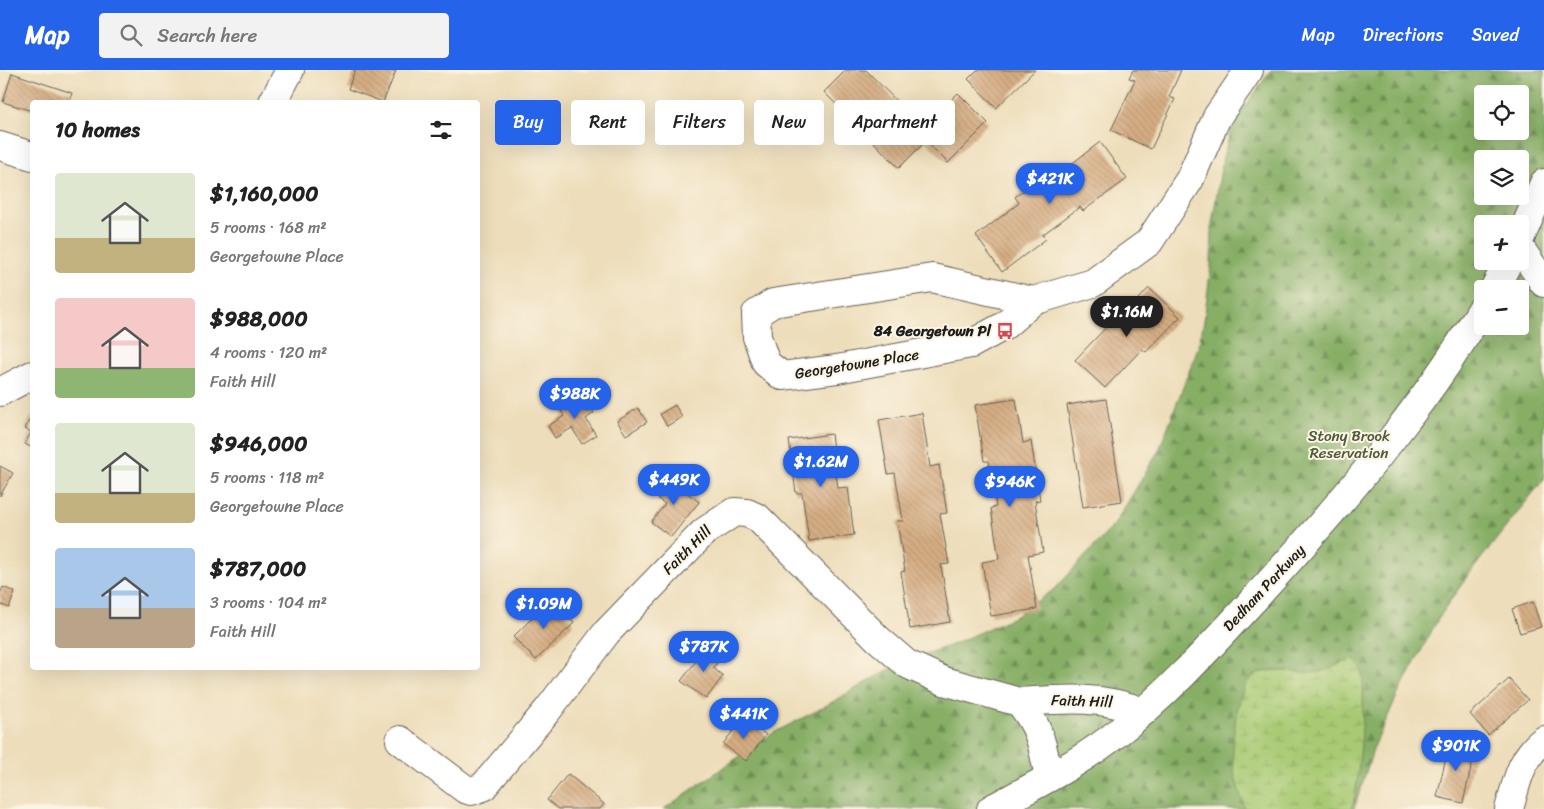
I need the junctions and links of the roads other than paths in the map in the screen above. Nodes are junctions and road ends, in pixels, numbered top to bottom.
1 (290, 70) edge
2 (1249, 70) edge
3 (274, 100) edge
4 (0, 146) edge
5 (30, 155) edge
6 (1544, 183) edge
7 (1529, 218) edge
8 (1529, 261) edge
9 (1544, 283) edge
10 (1034, 301) junction
11 (1474, 321) edge
12 (30, 376) edge
13 (0, 392) edge
14 (1019, 702) junction
15 (1143, 712) junction
16 (400, 740) dead end
17 (1544, 740) edge
18 (1049, 777) junction
19 (991, 809) edge
20 (1508, 809) edge

1 - 3 street
2 - 10 street, Georgetowne Place
4 - 5 street
6 - 7 street
8 - 9 street
10 - 10 street, Georgetowne Place
11 - 15 street, Dedham Parkway
12 - 13 street
14 - 15 street, Faith Hill
14 - 16 street, Faith Hill
14 - 18 street, Faith Hill
15 - 18 street, Dedham Parkway
17 - 20 street
18 - 19 street, Dedham Parkway

